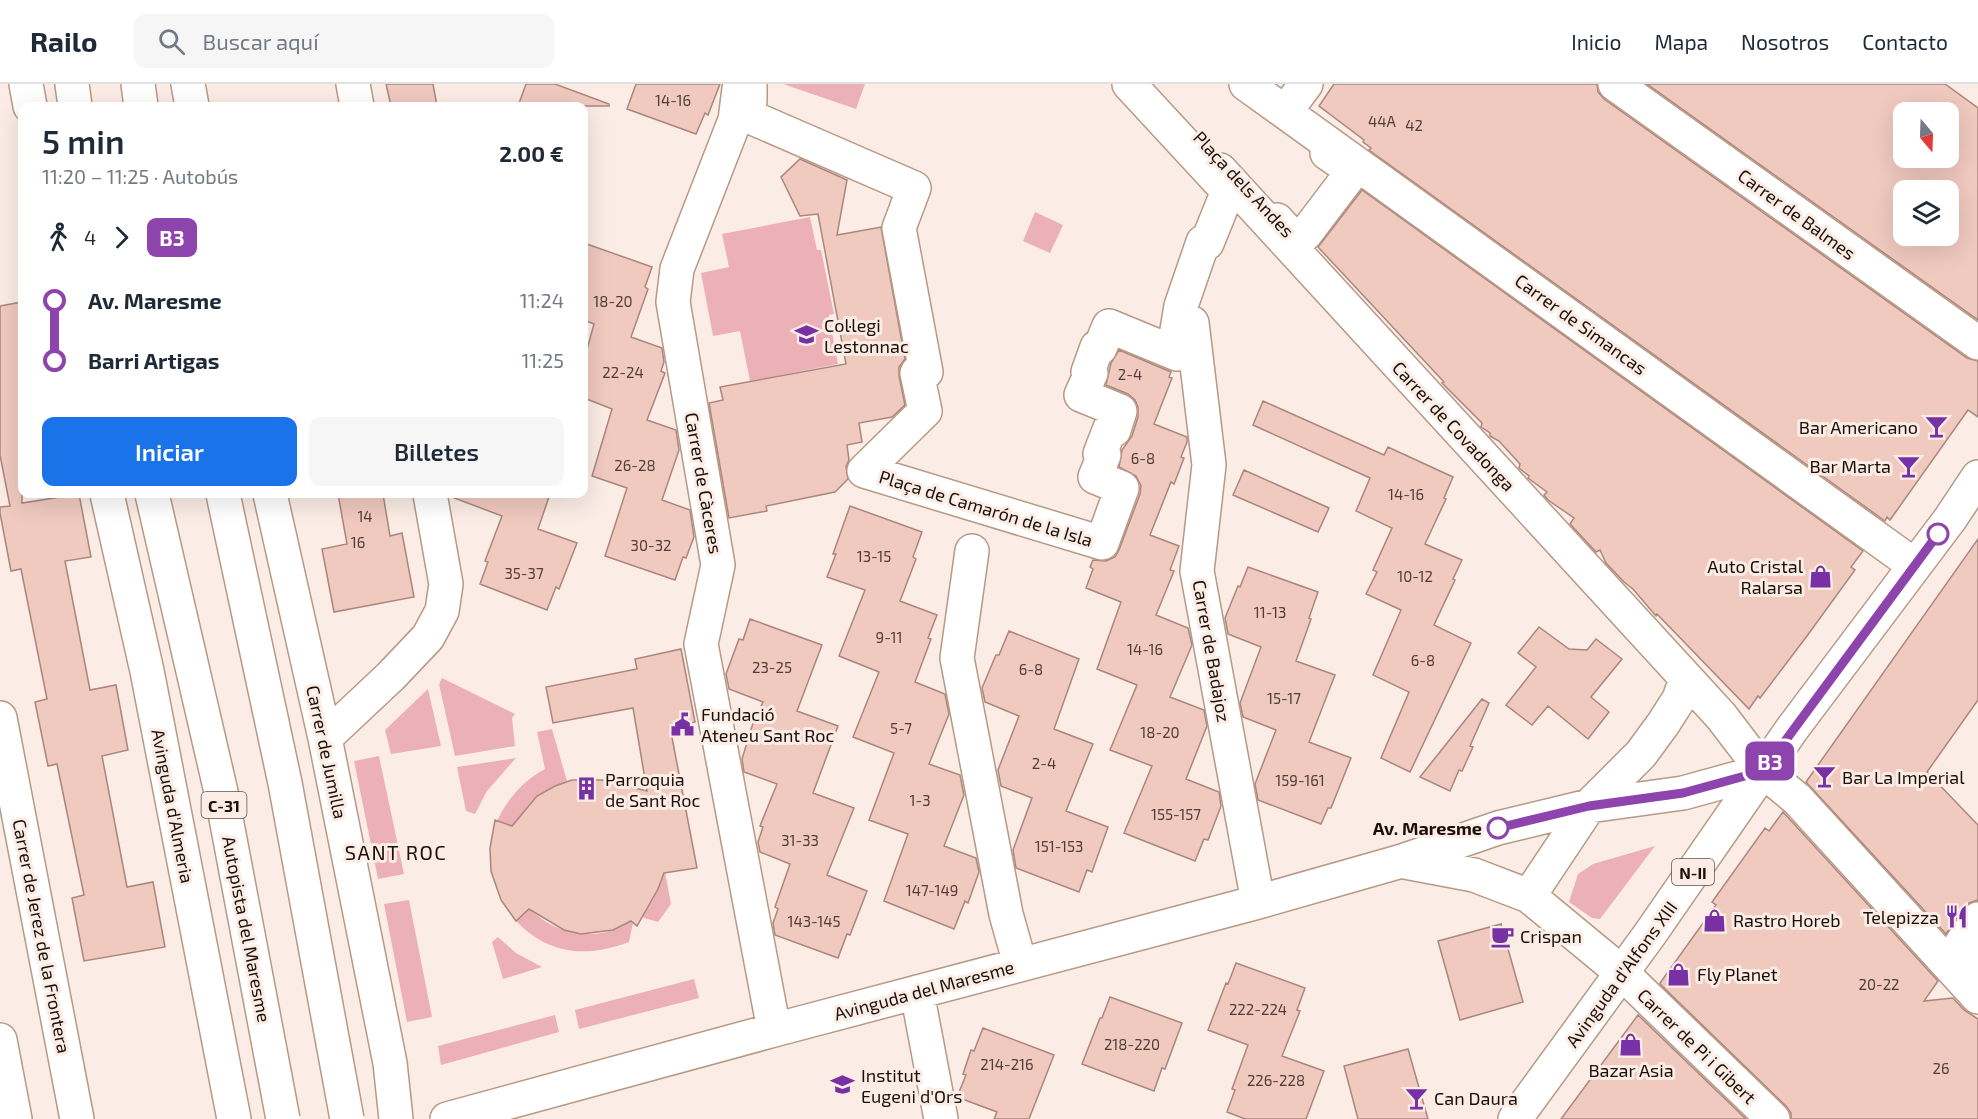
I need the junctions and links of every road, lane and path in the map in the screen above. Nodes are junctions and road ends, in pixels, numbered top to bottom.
1 (26, 84) edge
2 (72, 84) edge
3 (138, 84) edge
4 (188, 84) edge
5 (353, 84) edge
6 (738, 84) edge
7 (750, 84) edge
8 (1129, 84) edge
9 (1141, 84) edge
10 (1151, 84) edge
11 (1233, 84) edge
12 (1246, 84) edge
13 (1306, 84) edge
14 (1615, 84) edge
15 (29, 102) edge
16 (74, 102) edge
17 (140, 102) edge
18 (191, 102) edge
19 (356, 102) edge
20 (1286, 111) junction
21 (1241, 193) junction
22 (1978, 343) edge
23 (1978, 477) edge
24 (108, 498) edge
25 (153, 498) edge
26 (224, 498) edge
27 (271, 498) edge
28 (431, 498) edge
29 (972, 551) dead end
30 (1914, 565) junction
31 (1686, 679) junction
32 (0, 718) edge
33 (325, 738) junction
34 (1763, 771) junction
35 (1589, 806) junction
36 (1402, 861) junction
37 (1529, 896) junction
38 (1258, 902) junction
39 (1978, 919) edge
40 (1020, 964) junction
41 (1978, 971) edge
42 (1621, 972) junction
43 (916, 992) junction
44 (1978, 997) edge
45 (774, 1029) junction
46 (0, 1041) edge
47 (15, 1119) edge
48 (77, 1119) edge
49 (234, 1119) edge
50 (283, 1119) edge
51 (347, 1119) edge
52 (396, 1119) edge
53 (447, 1119) edge
54 (941, 1119) edge
55 (1515, 1119) edge
56 (1773, 1119) edge

1 - 15 main road
2 - 16 main road
3 - 17 main road
4 - 18 main road
5 - 19 main road
6 - 45 main road, Carrer de Càceres
7 - 8 main road, Plaça de Camarón de la Isla
9 - 21 main road, Carrer de Covadonga
10 - 11 main road, Plaça dels Andes
12 - 20 main road, Carrer de Simancas
13 - 20 main road
14 - 22 main road, Carrer de Balmes
20 - 30 main road, Carrer de Simancas
21 - 31 main road, Carrer de Covadonga
21 - 38 main road, Carrer de Badajoz
23 - 30 main road, Avinguda d'Alfons XIII / N-II
24 - 49 main road, Avinguda d'Almeria
25 - 50 main road, Autopista del Maresme / C-31, bridge
26 - 51 main road, bridge
27 - 33 main road, Carrer de Jumilla
28 - 33 main road
29 - 40 main road
30 - 34 main road, Avinguda d'Alfons XIII / N-II
31 - 34 main road, Carrer de Covadonga
31 - 35 main road
32 - 48 main road, Carrer de Jerez de la Frontera
33 - 52 main road, Carrer de Jumilla
34 - 35 main road, Avinguda del Maresme
34 - 42 main road, Avinguda d'Alfons XIII / N-II
34 - 44 main road, Carrer de Covadonga
35 - 36 main road, Avinguda del Maresme
35 - 37 main road
36 - 37 main road, Avinguda del Maresme
36 - 38 main road, Avinguda del Maresme
37 - 42 main road, Avinguda del Maresme
38 - 40 main road, Avinguda del Maresme
39 - 41 main road
40 - 43 main road, Avinguda del Maresme
42 - 55 main road, Avinguda d'Alfons XIII / N-II
42 - 56 main road, Carrer de Pi i Gibert
43 - 45 main road, Avinguda del Maresme
43 - 54 main road
45 - 53 main road, Avinguda del Maresme
46 - 47 main road

